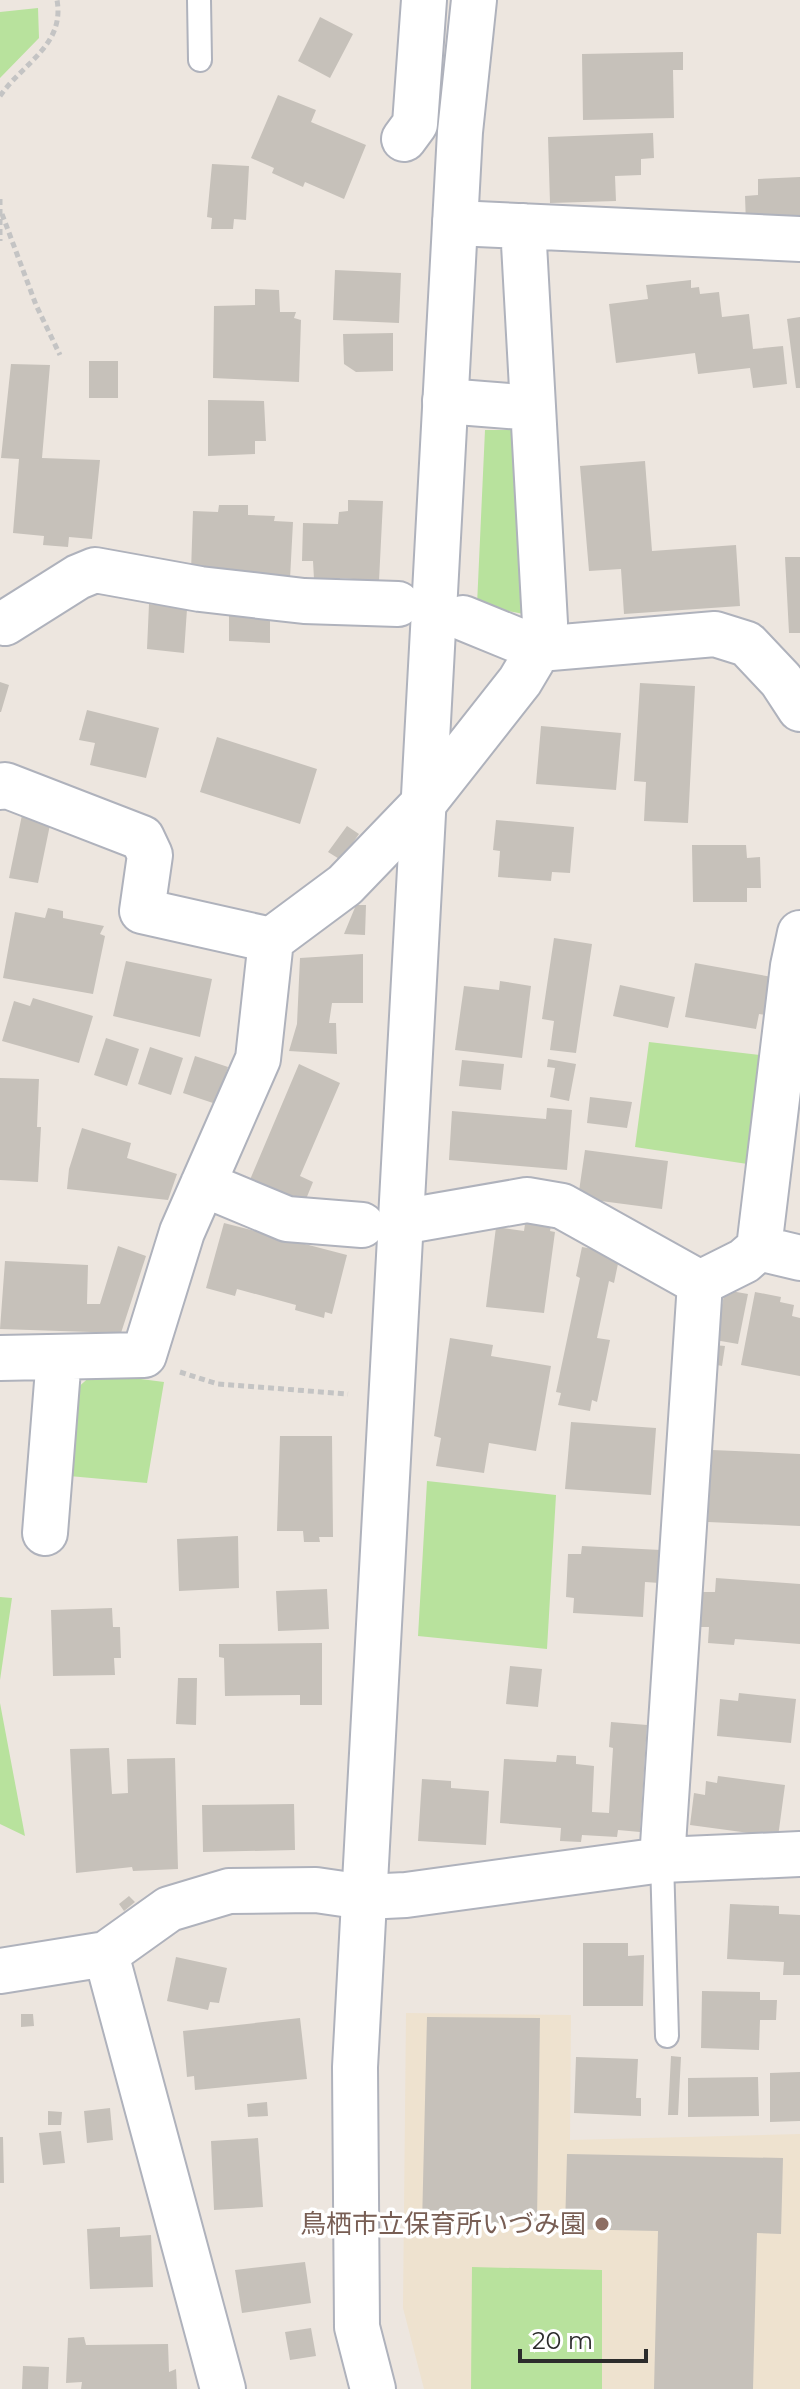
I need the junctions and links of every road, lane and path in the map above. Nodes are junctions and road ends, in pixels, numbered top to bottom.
1 (57, 0) edge
2 (199, 0) edge
3 (424, 0) edge
4 (474, 0) edge
5 (200, 60) dead end
6 (0, 96) edge
7 (404, 139) dead end
8 (0, 199) edge
9 (2, 214) edge
10 (455, 223) junction
11 (523, 226) junction
12 (800, 239) edge
13 (0, 241) edge
14 (60, 355) dead end
15 (445, 401) junction
16 (533, 408) junction
17 (398, 604) dead end
18 (463, 618) dead end
19 (5, 623) dead end
20 (539, 649) junction
21 (800, 709) edge
22 (0, 787) edge
23 (424, 803) junction
24 (800, 933) edge
25 (271, 940) junction
26 (203, 1184) junction
27 (382, 1223) junction
28 (779, 1253) edge
29 (700, 1283) junction
30 (144, 1355) junction
31 (59, 1357) junction
32 (0, 1358) edge
33 (353, 1395) dead end
34 (45, 1533) dead end
35 (800, 1854) edge
36 (662, 1860) junction
37 (364, 1897) junction
38 (106, 1954) junction
39 (0, 1971) edge
40 (667, 2036) dead end
41 (223, 2389) edge
42 (373, 2389) edge

1 - 6 path
2 - 5 lane
3 - 7 street
4 - 10 street
8 - 9 path
9 - 13 path
9 - 14 path
10 - 11 street
10 - 15 street
11 - 12 street
11 - 16 street
15 - 16 street
15 - 23 street
16 - 20 street
17 - 19 street
18 - 20 street
20 - 21 street
20 - 23 street
22 - 25 street
23 - 25 street
23 - 27 street
24 - 28 street
25 - 26 street
26 - 27 street
26 - 30 street
27 - 29 street
27 - 37 street
28 - 29 street
29 - 36 street
30 - 31 street
30 - 33 path
31 - 32 street
31 - 34 street
35 - 36 street
36 - 37 street
36 - 40 lane
37 - 38 street
37 - 42 street
38 - 39 street
38 - 41 street

